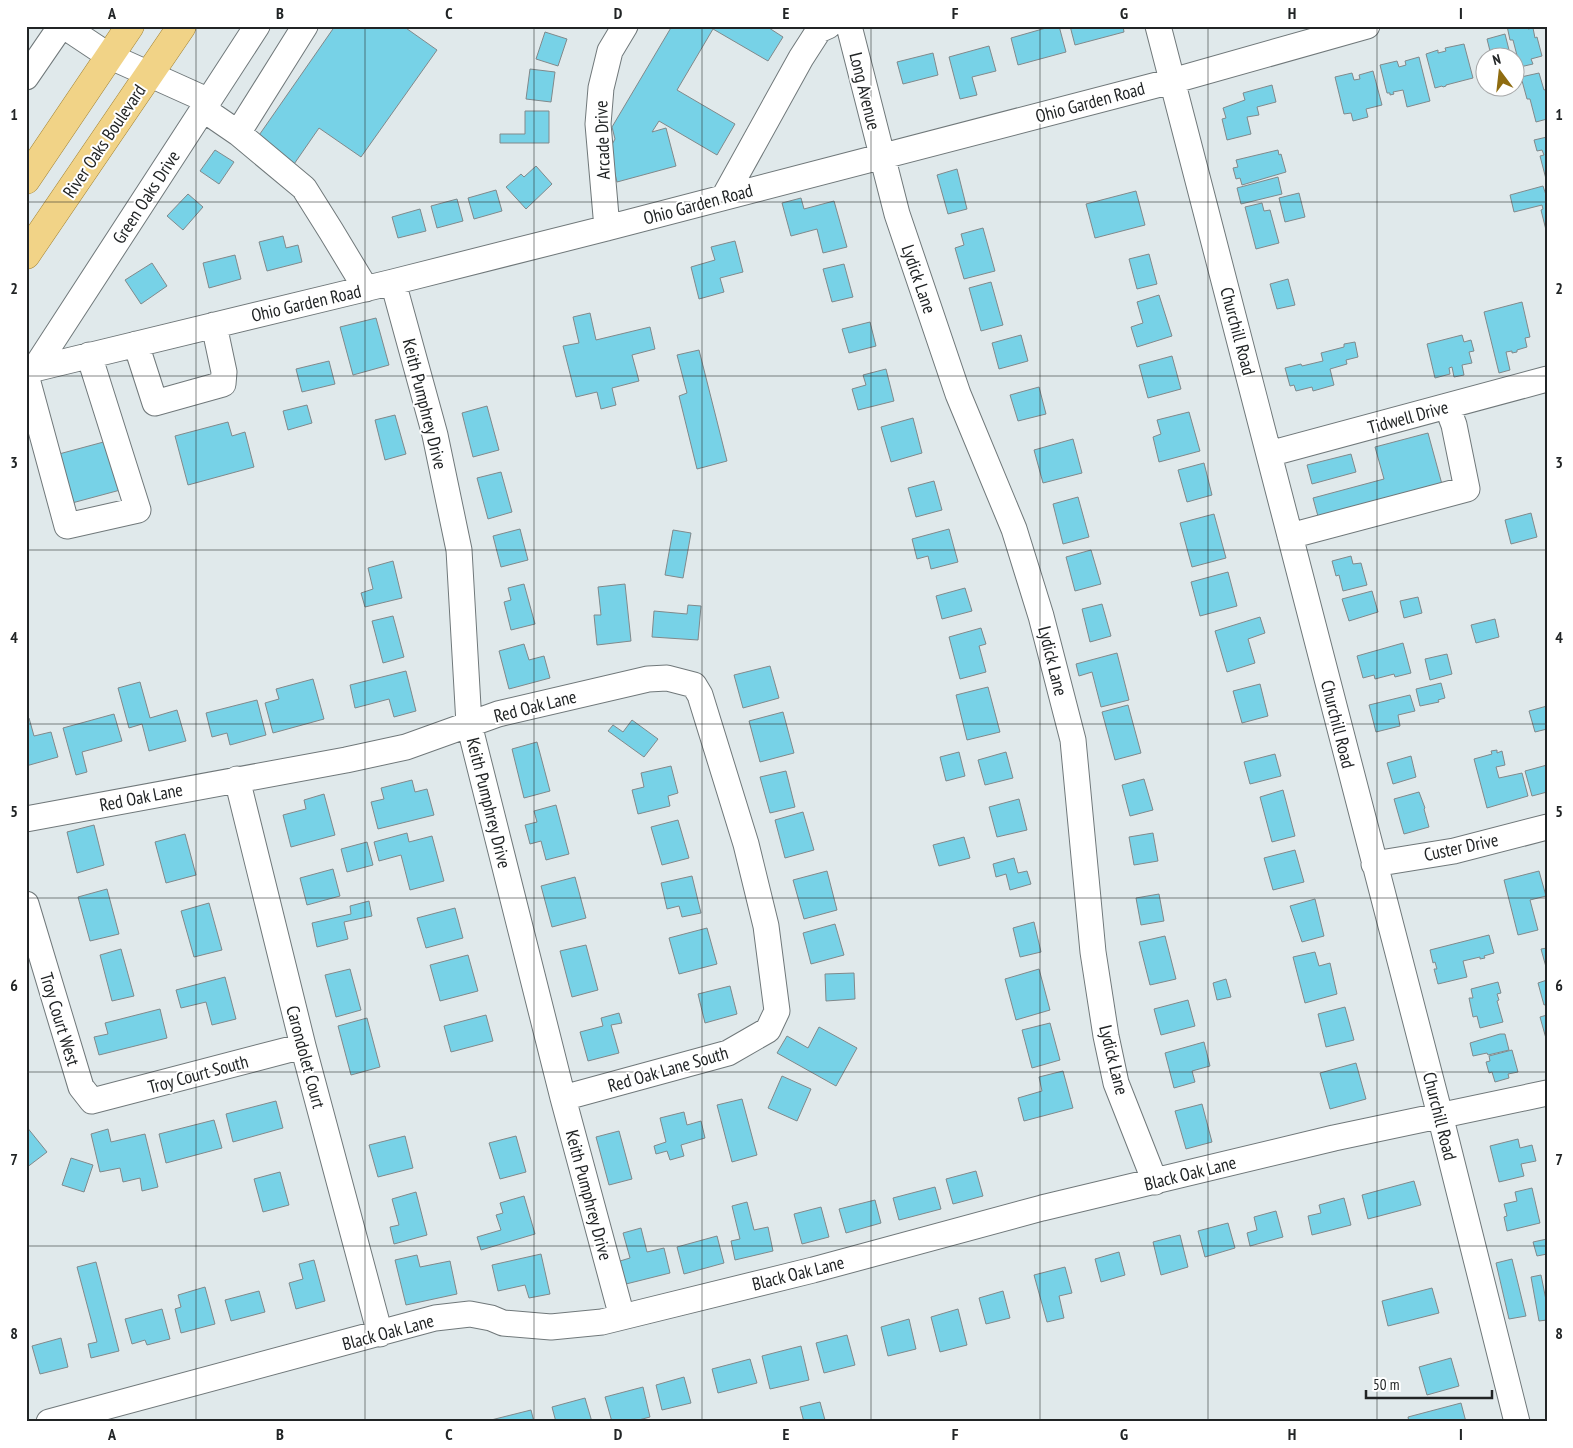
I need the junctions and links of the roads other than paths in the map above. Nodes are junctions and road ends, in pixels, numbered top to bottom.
1 (63, 26) edge
2 (130, 26) edge
3 (182, 26) edge
4 (257, 26) edge
5 (305, 26) edge
6 (625, 26) edge
7 (828, 26) edge
8 (849, 26) edge
9 (1158, 26) edge
10 (1367, 26) edge
11 (110, 56) junction
12 (149, 75) junction
13 (26, 77) edge
14 (1172, 81) junction
15 (206, 105) junction
16 (238, 133) junction
17 (881, 156) junction
18 (26, 180) edge
19 (724, 197) junction
20 (607, 228) junction
21 (26, 255) edge
22 (393, 282) junction
23 (366, 289) junction
24 (214, 325) junction
25 (136, 344) junction
26 (89, 355) junction
27 (29, 371) edge
28 (1547, 380) edge
29 (1447, 406) junction
30 (1269, 454) junction
31 (1290, 536) junction
32 (469, 724) junction
33 (237, 780) junction
34 (26, 819) edge
35 (1547, 827) edge
36 (1374, 864) junction
37 (26, 904) edge
38 (768, 1030) joint
39 (303, 1046) junction
40 (1547, 1093) edge
41 (563, 1098) junction
42 (92, 1101) joint
43 (1440, 1115) junction
44 (1155, 1182) junction
45 (622, 1317) junction
46 (380, 1334) junction
47 (49, 1422) edge
48 (1517, 1422) edge

1 - 11 street
1 - 13 street
2 - 11 main road
3 - 12 main road, River Oaks Boulevard
4 - 15 street, Green Oaks Drive
5 - 16 street
6 - 20 street, Arcade Drive
7 - 19 street
8 - 17 street, Long Avenue
9 - 14 street, Churchill Road
10 - 14 street, Ohio Garden Road
11 - 12 street
11 - 18 main road
12 - 15 street
12 - 21 main road, River Oaks Boulevard
14 - 17 street, Ohio Garden Road
14 - 30 street, Churchill Road
15 - 16 street
15 - 27 street, Green Oaks Drive
16 - 23 street
17 - 19 street, Ohio Garden Road
17 - 44 street, Lydick Lane
19 - 20 street, Ohio Garden Road
20 - 22 street, Ohio Garden Road
22 - 23 street, Ohio Garden Road
22 - 32 street, Keith Pumphrey Drive
23 - 24 street, Ohio Garden Road
24 - 25 street, Ohio Garden Road
24 - 25 street
25 - 26 street, Ohio Garden Road
26 - 27 street, Ohio Garden Road
26 - 27 street
28 - 29 street, Tidwell Drive
29 - 30 street, Tidwell Drive
29 - 31 street
30 - 31 street, Churchill Road
31 - 36 street, Churchill Road
32 - 33 street, Red Oak Lane
32 - 38 street, Red Oak Lane
32 - 41 street, Keith Pumphrey Drive
33 - 34 street, Red Oak Lane
33 - 39 street, Carondolet Court
35 - 36 street, Custer Drive
36 - 43 street, Churchill Road
37 - 42 street, Troy Court West
38 - 41 street, Red Oak Lane South
39 - 42 street, Troy Court South
39 - 46 street, Carondolet Court
40 - 43 street, Black Oak Lane
41 - 45 street, Keith Pumphrey Drive
43 - 44 street, Black Oak Lane
43 - 48 street, Churchill Road
44 - 45 street, Black Oak Lane
45 - 46 street, Black Oak Lane
46 - 47 street, Black Oak Lane

